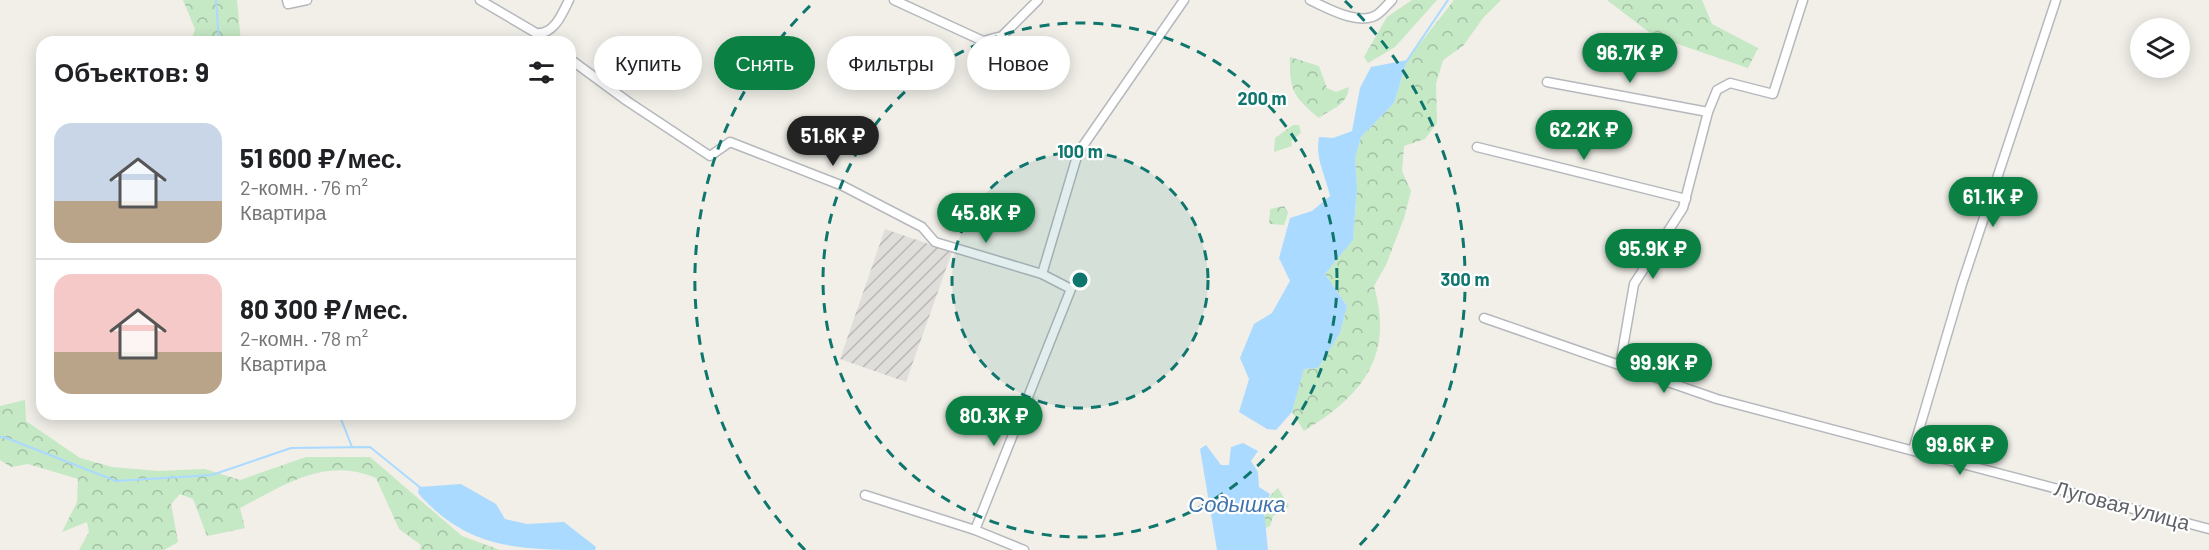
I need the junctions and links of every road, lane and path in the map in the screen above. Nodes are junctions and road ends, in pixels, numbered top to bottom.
1 (287, 0) edge
2 (307, 0) edge
3 (480, 0) edge
4 (569, 0) edge
5 (894, 0) edge
6 (1038, 0) edge
7 (1184, 0) edge
8 (1310, 0) edge
9 (1392, 0) edge
10 (1803, 0) edge
11 (2056, 0) edge
12 (539, 34) junction
13 (542, 36) edge
14 (576, 63) edge
15 (1547, 82) dead end
16 (1708, 112) junction
17 (1477, 147) dead end
18 (1686, 199) junction
19 (1042, 274) junction
20 (1484, 318) dead end
21 (1620, 365) junction
22 (1913, 450) junction
23 (865, 495) dead end
24 (2209, 529) edge
25 (975, 530) junction
26 (1024, 550) edge

1 - 2 street
3 - 12 street
4 - 12 street
5 - 6 street
7 - 19 street
8 - 9 street
10 - 16 street
11 - 22 street
12 - 13 street
14 - 19 street
15 - 16 street
16 - 18 street
17 - 18 street
18 - 21 street
19 - 25 street
20 - 21 street, Луговая улица
21 - 22 street, Луговая улица
22 - 24 street, Луговая улица
23 - 25 street
25 - 26 street

